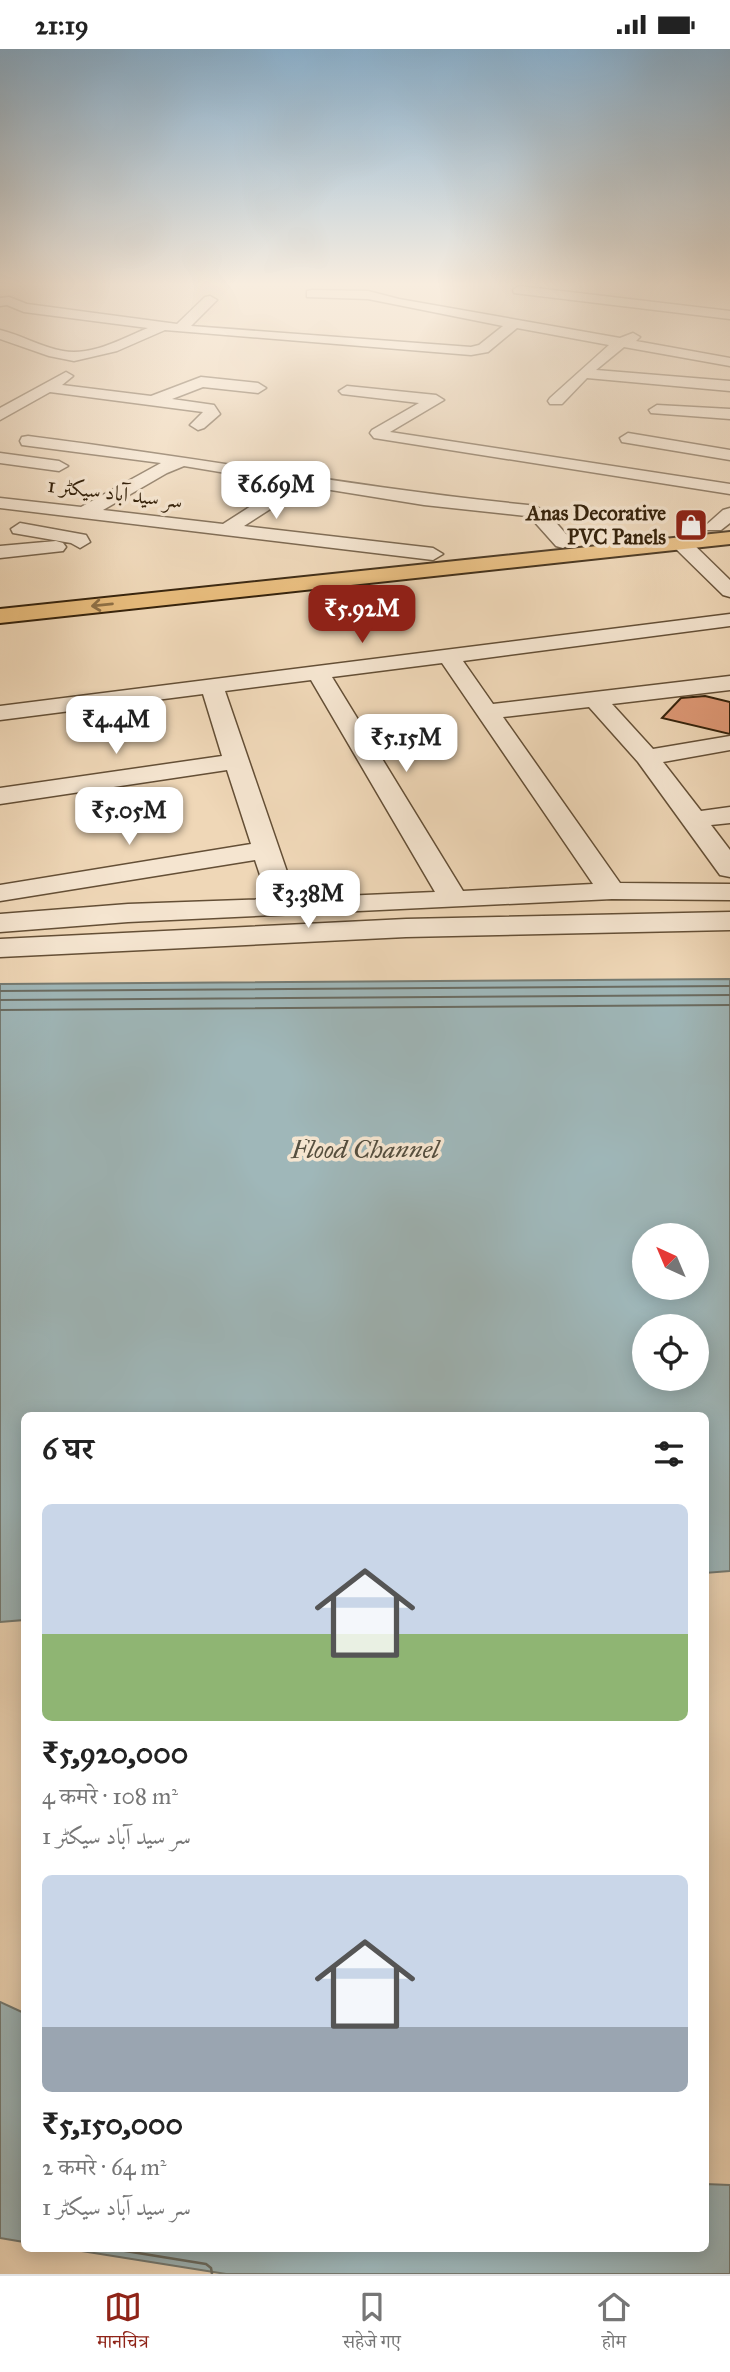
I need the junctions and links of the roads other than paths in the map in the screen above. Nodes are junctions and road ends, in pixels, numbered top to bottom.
1 (43, 389) edge
2 (61, 389) edge
3 (182, 389) edge
4 (568, 389) edge
5 (347, 391) dead end
6 (155, 400) junction
7 (556, 401) dead end
8 (657, 410) dead end
9 (730, 414) edge
10 (0, 415) edge
11 (198, 425) dead end
12 (628, 437) dead end
13 (28, 441) dead end
14 (730, 455) edge
15 (0, 458) edge
16 (183, 461) junction
17 (80, 469) dead end
18 (120, 474) dead end
19 (146, 478) junction
20 (304, 480) junction
21 (730, 489) edge
22 (0, 503) edge
23 (85, 512) junction
24 (0, 526) edge
25 (726, 526) edge
26 (227, 529) junction
27 (563, 542) junction
28 (682, 544) junction
29 (0, 552) edge
30 (433, 554) junction
31 (730, 591) edge
32 (0, 599) edge
33 (0, 615) edge
34 (730, 620) edge
35 (449, 657) junction
36 (317, 672) junction
37 (730, 683) edge
38 (212, 687) junction
39 (594, 698) junction
40 (485, 712) junction
41 (0, 713) edge
42 (730, 744) edge
43 (647, 757) junction
44 (238, 761) junction
45 (0, 796) edge
46 (730, 815) edge
47 (694, 820) junction
48 (265, 850) junction
49 (730, 869) edge
50 (612, 891) junction
51 (730, 892) edge
52 (0, 893) edge
53 (454, 900) junction
54 (284, 905) junction
55 (730, 921) edge
56 (0, 923) edge
57 (0, 948) edge

1 - 10 street
2 - 6 street
3 - 6 street
4 - 7 street
5 - 21 street
6 - 11 street
8 - 9 street
12 - 14 street
13 - 16 street
15 - 17 street
16 - 19 street
16 - 20 street
18 - 19 street
19 - 23 street
20 - 26 street
20 - 27 street
22 - 23 street, سر سید آباد سیکٹر 1
23 - 26 street, سر سید آباد سیکٹر 1
24 - 29 street
25 - 27 highway
25 - 28 highway
26 - 30 street, سر سید آباد سیکٹر 1
27 - 30 highway
28 - 31 street
28 -> 33 highway
30 - 32 highway
34 - 35 street
35 - 36 street
35 - 40 street
36 - 38 street
36 - 53 street
37 - 39 street
38 - 41 street
38 - 44 street
39 - 40 street
39 - 43 street
40 - 50 street
42 - 43 street
43 - 47 street
44 - 45 street
44 - 48 street
46 - 47 street
47 - 49 street
48 - 52 street
48 - 54 street
50 - 51 street
50 - 53 street
53 - 54 street
54 - 56 street
55 - 57 street

